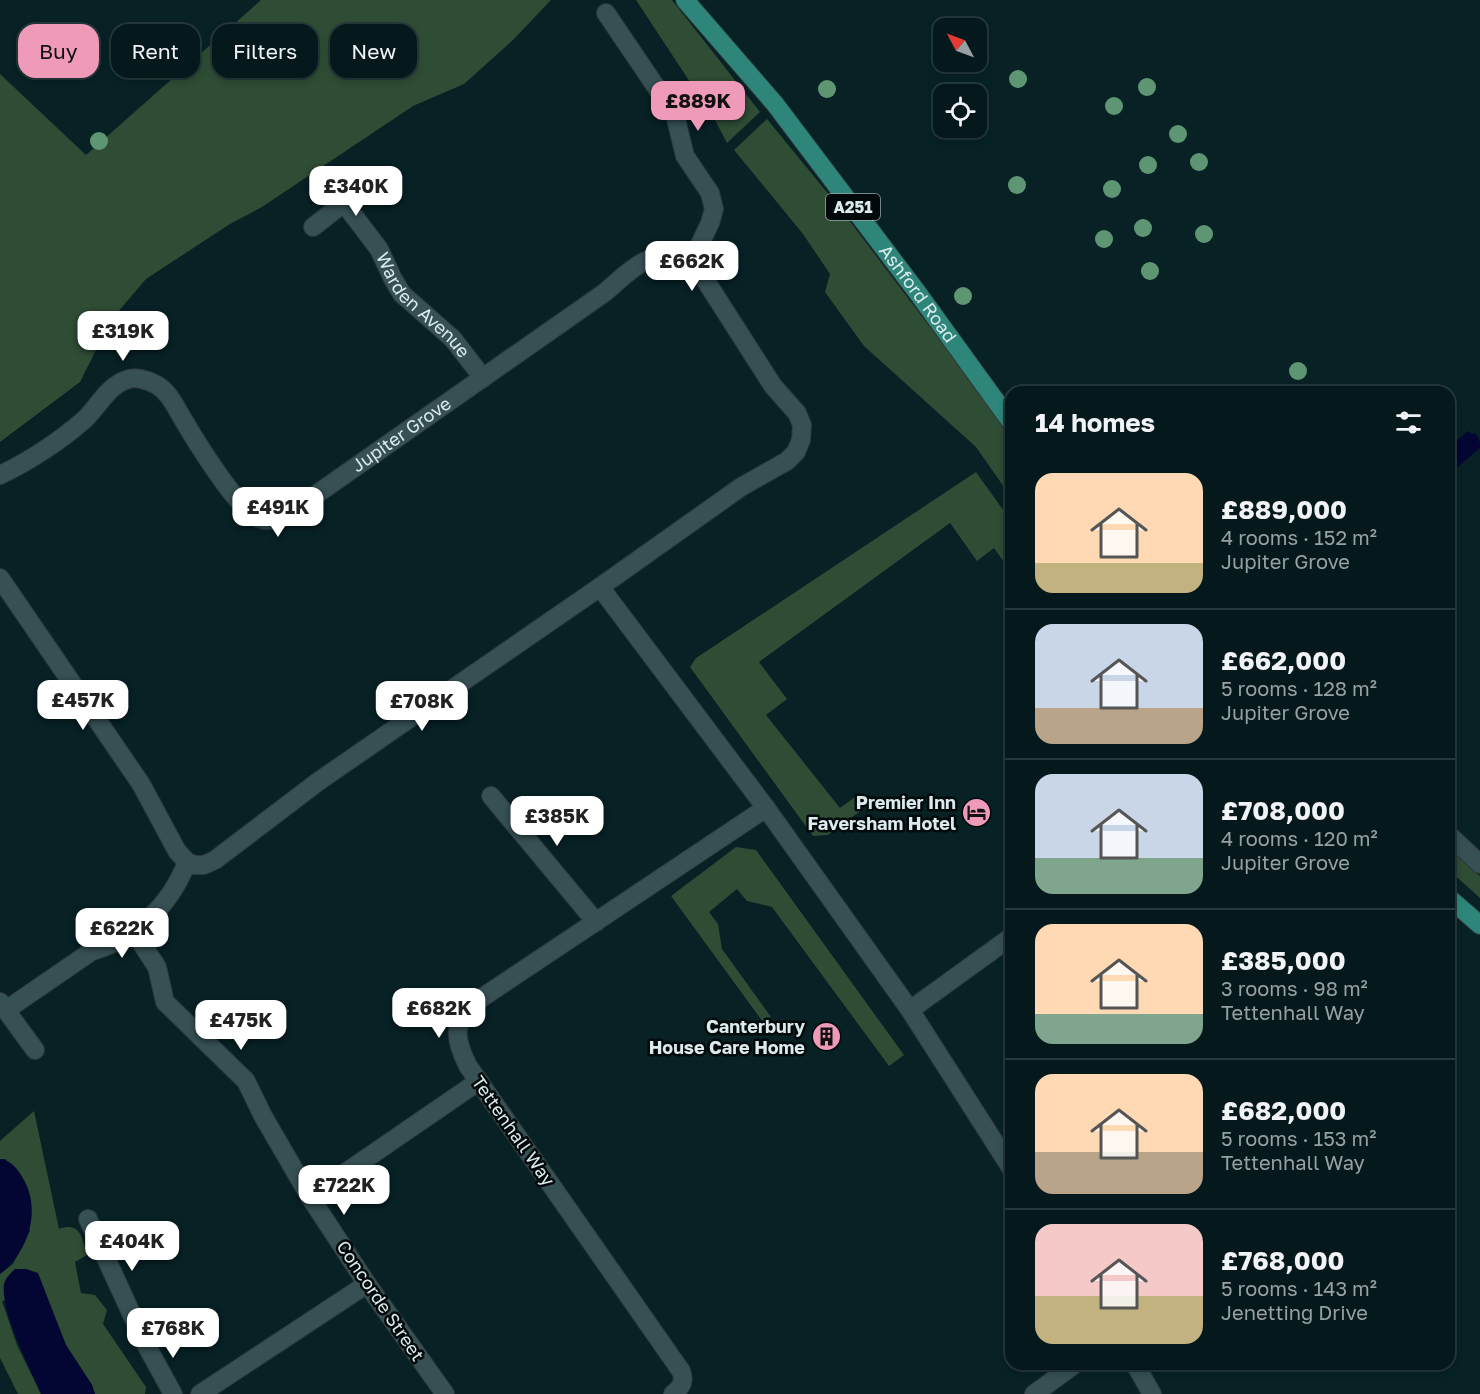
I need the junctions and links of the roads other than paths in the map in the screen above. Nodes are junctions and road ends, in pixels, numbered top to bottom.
1 (685, 0) edge
2 (606, 13) dead end
3 (377, 177) dead end
4 (344, 203) junction
5 (313, 227) dead end
6 (691, 263) junction
7 (483, 378) junction
8 (1005, 414) edge
9 (0, 475) edge
10 (0, 578) edge
11 (600, 587) junction
12 (491, 796) dead end
13 (766, 808) junction
14 (1455, 841) edge
15 (187, 862) junction
16 (1480, 864) edge
17 (1455, 903) edge
18 (596, 922) junction
19 (1480, 925) edge
20 (134, 932) junction
21 (1005, 941) edge
22 (3, 1006) edge
23 (910, 1010) junction
24 (35, 1050) dead end
25 (479, 1081) junction
26 (1005, 1159) edge
27 (310, 1197) junction
28 (88, 1219) dead end
29 (367, 1284) junction
30 (1067, 1370) edge
31 (1138, 1370) edge
32 (173, 1394) edge
33 (200, 1394) edge
34 (445, 1394) edge
35 (674, 1394) edge
36 (1034, 1394) edge
37 (1152, 1394) edge

1 - 8 main road, Ashford Road / A251
2 - 6 street
3 - 4 street
4 - 5 street
4 - 7 street, Warden Avenue
6 - 7 street, Jupiter Grove
6 - 11 street
7 - 9 street, Jupiter Grove
10 - 15 street
11 - 13 street
11 - 15 street
12 - 18 street
13 - 18 street, Tettenhall Way
13 - 23 street
14 - 16 street
15 - 20 street
17 - 19 main road
18 - 25 street, Tettenhall Way
20 - 22 street
20 - 27 street, Concorde Street
21 - 23 street
22 - 24 street
23 - 26 street
25 - 27 street
25 - 35 street, Tettenhall Way
27 - 29 street, Concorde Street
28 - 32 street
29 - 33 street
29 - 34 street, Concorde Street
30 - 36 street
31 - 37 street

